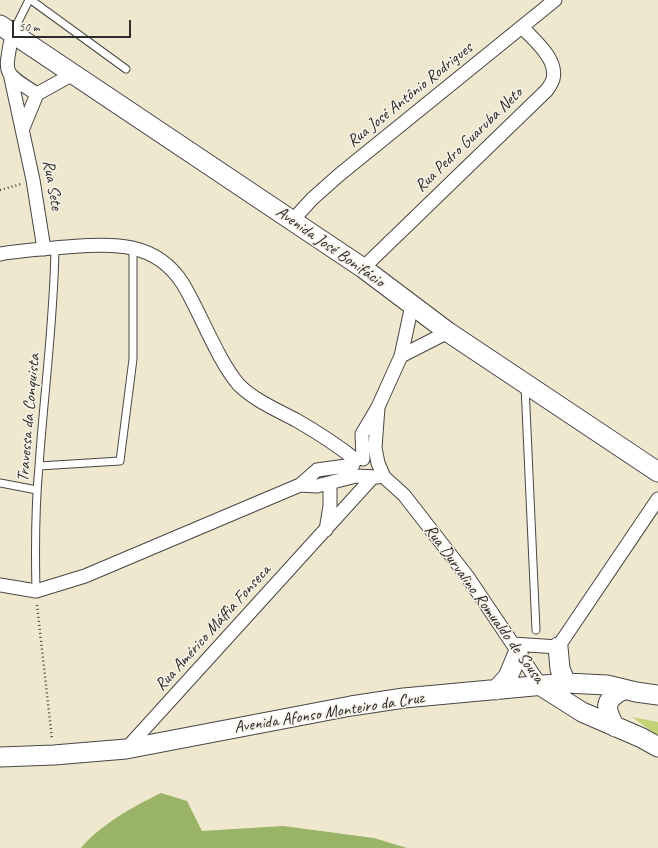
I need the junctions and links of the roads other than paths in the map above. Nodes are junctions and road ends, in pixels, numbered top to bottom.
1 (30, 0) edge
2 (555, 0) edge
3 (522, 27) junction
4 (6, 30) edge
5 (126, 69) dead end
6 (6, 71) edge
7 (73, 74) junction
8 (37, 94) junction
9 (23, 128) junction
10 (292, 221) junction
11 (50, 248) junction
12 (133, 248) junction
13 (0, 254) edge
14 (363, 268) junction
15 (412, 305) junction
16 (448, 332) junction
17 (401, 356) junction
18 (525, 382) junction
19 (378, 407) junction
20 (39, 466) junction
21 (364, 470) junction
22 (658, 472) edge
23 (0, 483) edge
24 (330, 484) junction
25 (300, 485) junction
26 (37, 490) junction
27 (658, 499) edge
28 (326, 530) junction
29 (0, 585) edge
30 (36, 591) junction
31 (536, 630) dead end
32 (558, 648) junction
33 (516, 649) junction
34 (566, 683) junction
35 (541, 686) junction
36 (496, 690) junction
37 (622, 690) junction
38 (658, 695) edge
39 (615, 727) junction
40 (658, 747) edge
41 (126, 749) junction
42 (0, 757) edge

1 - 4 lane
1 - 5 lane
2 - 3 street, Rua José Antônio Rodrigues
3 - 10 street, Rua José Antônio Rodrigues
3 - 14 street, Rua Pedro Guaruba Neto
4 - 6 street
4 - 7 street, Avenida José Bonifácio
6 - 8 street
6 - 9 street, Rua Sete
7 - 8 street
7 - 10 street, Avenida José Bonifácio
8 - 9 street
9 - 11 street, Rua Sete
10 - 14 street, Avenida José Bonifácio
11 - 12 street, Rua Durvalino Romualdo de Sousa
11 - 13 street, Rua Durvalino Romualdo de Sousa
11 - 20 lane, Travessa da Conquista
12 - 20 lane
12 - 21 street, Rua Durvalino Romualdo de Sousa
14 - 15 street, Avenida José Bonifácio
15 - 16 street, Avenida José Bonifácio
15 - 17 street
16 - 17 street
16 - 18 street, Avenida José Bonifácio
17 - 19 street
18 - 22 street, Avenida José Bonifácio
18 - 31 lane
19 - 21 street
19 - 21 street
20 - 26 lane, Travessa da Conquista
21 - 24 street
21 - 25 street
21 - 28 street, Rua Américo Máffia Fonseca
21 - 33 street, Rua Durvalino Romualdo de Sousa
23 - 26 lane
24 - 25 street
24 - 28 street
25 - 30 street
26 - 30 lane, Travessa da Conquista
27 - 32 street
28 - 41 street, Rua Américo Máffia Fonseca
29 - 30 street
32 - 33 street
32 - 34 street
33 - 35 street, Rua Durvalino Romualdo de Sousa
33 - 36 street
34 - 35 street, Avenida Afonso Monteiro da Cruz
34 - 37 street, Avenida Afonso Monteiro da Cruz
35 - 36 street, Avenida Afonso Monteiro da Cruz
35 - 39 street, Rua Durvalino Romualdo de Sousa
36 - 41 street, Avenida Afonso Monteiro da Cruz
37 - 38 street, Avenida Afonso Monteiro da Cruz
37 - 39 street
39 - 40 street, Rua Durvalino Romualdo de Sousa
41 - 42 street, Avenida Afonso Monteiro da Cruz

